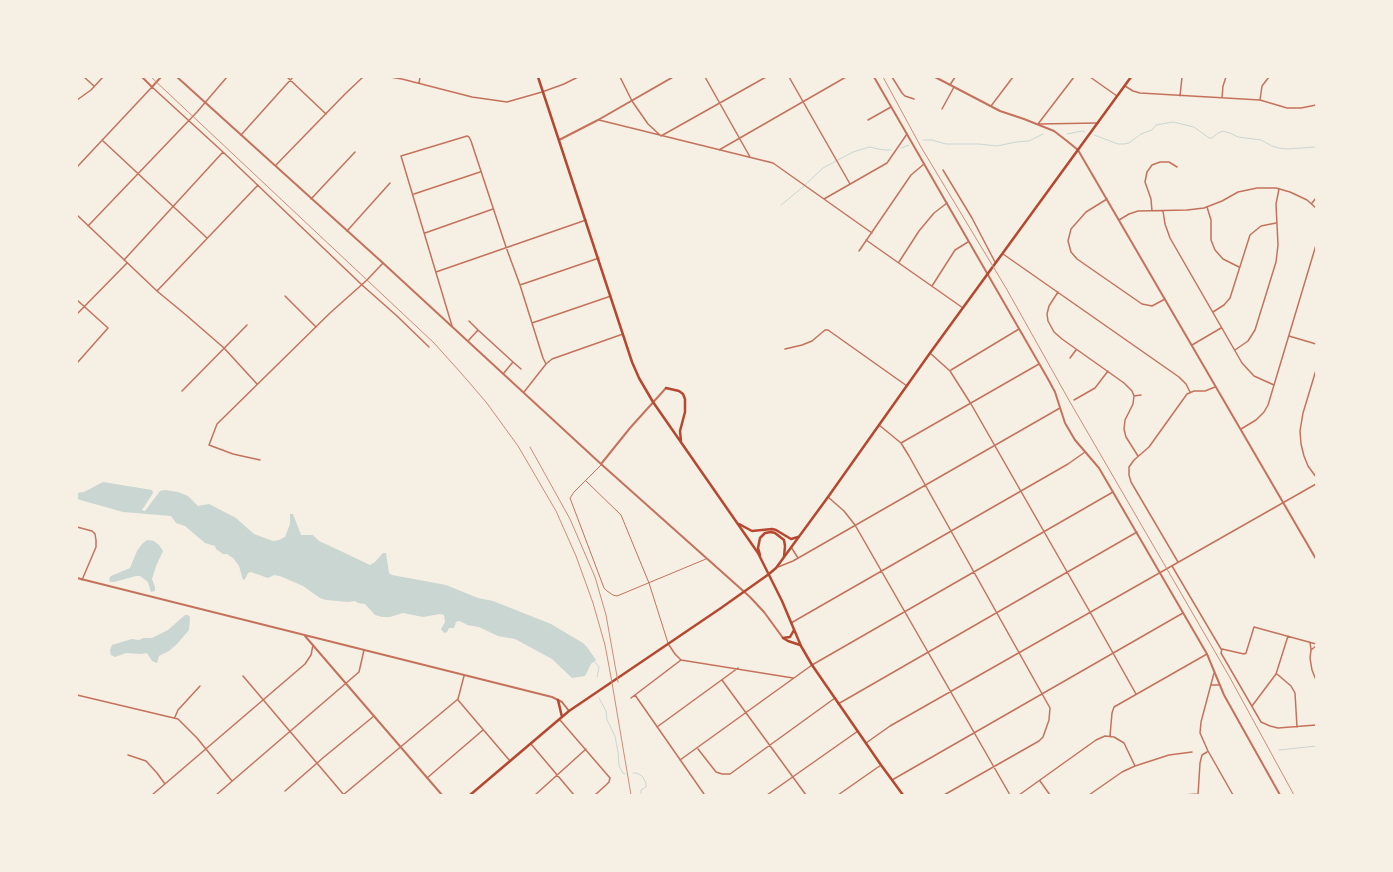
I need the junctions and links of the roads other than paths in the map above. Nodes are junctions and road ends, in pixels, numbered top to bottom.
1 (84, 77) edge
2 (104, 77) edge
3 (142, 77) edge
4 (161, 77) edge
5 (177, 77) edge
6 (227, 77) edge
7 (287, 77) edge
8 (293, 77) edge
9 (363, 77) edge
10 (390, 77) edge
11 (420, 77) edge
12 (538, 77) edge
13 (578, 77) edge
14 (620, 77) edge
15 (673, 77) edge
16 (705, 77) edge
17 (766, 77) edge
18 (788, 77) edge
19 (846, 77) edge
20 (874, 77) edge
21 (892, 77) edge
22 (935, 77) edge
23 (955, 77) edge
24 (1013, 77) edge
25 (1074, 77) edge
26 (1090, 77) edge
27 (1131, 77) edge
28 (1182, 77) edge
29 (1226, 77) edge
30 (1269, 77) edge
31 (290, 80) junction
32 (419, 83) junction
33 (950, 84) junction
34 (94, 86) junction
35 (1124, 86) junction
36 (152, 87) junction
37 (954, 87) junction
38 (542, 92) junction
39 (1117, 96) junction
40 (1180, 96) junction
41 (1222, 98) junction
42 (914, 99) dead end
43 (77, 100) edge
44 (632, 100) junction
45 (1260, 100) junction
46 (803, 101) junction
47 (205, 103) junction
48 (720, 103) junction
49 (1316, 105) edge
50 (992, 106) junction
51 (892, 107) junction
52 (942, 109) dead end
53 (326, 114) junction
54 (598, 120) junction
55 (868, 120) dead end
56 (189, 121) junction
57 (1098, 123) junction
58 (1038, 124) junction
59 (907, 134) junction
60 (241, 135) junction
61 (661, 136) junction
62 (740, 138) junction
63 (102, 140) junction
64 (559, 140) junction
65 (719, 150) junction
66 (1078, 150) junction
67 (223, 152) junction
68 (355, 152) dead end
69 (750, 157) junction
70 (1151, 162) dead end
71 (924, 164) junction
72 (1153, 165) junction
73 (275, 166) junction
74 (77, 167) edge
75 (1178, 167) dead end
76 (942, 170) dead end
77 (480, 172) junction
78 (138, 174) junction
79 (390, 184) dead end
80 (850, 184) junction
81 (258, 185) junction
82 (1279, 188) junction
83 (413, 194) junction
84 (1316, 198) edge
85 (311, 199) junction
86 (824, 199) junction
87 (1107, 199) junction
88 (947, 203) junction
89 (1312, 203) junction
90 (1207, 206) junction
91 (172, 207) junction
92 (1316, 208) edge
93 (493, 209) junction
94 (1152, 211) junction
95 (1164, 211) junction
96 (78, 217) edge
97 (586, 220) junction
98 (1119, 220) junction
99 (1277, 223) junction
100 (88, 226) junction
101 (347, 231) junction
102 (872, 232) junction
103 (425, 233) junction
104 (208, 239) junction
105 (866, 240) junction
106 (969, 242) junction
107 (1316, 245) edge
108 (506, 247) junction
109 (859, 251) dead end
110 (1003, 254) junction
111 (599, 258) junction
112 (124, 260) junction
113 (898, 262) junction
114 (127, 263) junction
115 (383, 263) junction
116 (996, 263) junction
117 (1240, 267) junction
118 (436, 272) junction
119 (988, 274) junction
120 (362, 285) junction
121 (520, 285) junction
122 (932, 286) junction
123 (157, 291) junction
124 (1058, 292) junction
125 (286, 296) dead end
126 (611, 296) junction
127 (1165, 299) junction
128 (77, 300) edge
129 (84, 306) junction
130 (963, 308) junction
131 (1213, 312) junction
132 (77, 314) edge
133 (469, 322) dead end
134 (532, 323) junction
135 (247, 325) dead end
136 (316, 327) junction
137 (452, 328) junction
138 (1222, 328) junction
139 (1019, 329) junction
140 (478, 330) junction
141 (623, 334) junction
142 (1289, 336) junction
143 (468, 342) junction
144 (1316, 344) edge
145 (1192, 345) junction
146 (429, 347) dead end
147 (224, 348) junction
148 (785, 349) dead end
149 (1077, 349) junction
150 (1235, 350) junction
151 (930, 353) junction
152 (1070, 358) dead end
153 (513, 362) junction
154 (77, 363) edge
155 (546, 364) junction
156 (1040, 364) junction
157 (522, 369) dead end
158 (1316, 370) edge
159 (950, 371) junction
160 (1108, 371) junction
161 (503, 374) junction
162 (257, 384) junction
163 (1274, 385) junction
164 (907, 386) junction
165 (1215, 387) junction
166 (666, 388) joint
167 (182, 391) dead end
168 (524, 392) junction
169 (1190, 392) junction
170 (1141, 395) dead end
171 (1134, 396) junction
172 (1074, 400) dead end
173 (653, 402) junction
174 (970, 404) junction
175 (1060, 408) junction
176 (879, 425) junction
177 (1240, 429) junction
178 (682, 443) junction
179 (901, 443) junction
180 (994, 445) junction
181 (1085, 452) junction
182 (1138, 456) junction
183 (260, 460) dead end
184 (601, 464) junction
185 (1316, 478) edge
186 (585, 481) junction
187 (925, 484) junction
188 (1316, 484) edge
189 (1020, 491) junction
190 (1113, 492) junction
191 (828, 497) junction
192 (1283, 502) junction
193 (737, 523) junction
194 (855, 525) junction
195 (77, 527) edge
196 (951, 531) junction
197 (1044, 532) junction
198 (1136, 532) junction
199 (798, 538) junction
200 (791, 547) junction
201 (784, 557) junction
202 (760, 558) junction
203 (798, 558) junction
204 (706, 559) junction
205 (1316, 560) edge
206 (1178, 563) junction
207 (1172, 566) junction
208 (776, 568) junction
209 (881, 571) junction
210 (974, 572) junction
211 (1067, 572) junction
212 (1160, 573) junction
213 (769, 574) junction
214 (77, 578) edge
215 (82, 580) junction
216 (648, 583) junction
217 (744, 592) junction
218 (904, 612) junction
219 (997, 612) junction
220 (1090, 612) junction
221 (1183, 613) junction
222 (791, 623) junction
223 (794, 630) junction
224 (304, 636) junction
225 (1288, 636) junction
226 (783, 638) junction
227 (1310, 642) junction
228 (668, 643) junction
229 (313, 645) junction
230 (800, 645) junction
231 (1316, 645) edge
232 (364, 650) junction
233 (1311, 650) junction
234 (1221, 651) junction
235 (1020, 652) junction
236 (927, 653) junction
237 (1113, 653) junction
238 (1207, 654) junction
239 (681, 660) junction
240 (812, 664) junction
241 (738, 668) junction
242 (1214, 673) junction
243 (1276, 674) junction
244 (464, 675) junction
245 (243, 676) dead end
246 (794, 678) junction
247 (722, 680) junction
248 (1316, 680) edge
249 (346, 684) junction
250 (1211, 685) junction
251 (1219, 685) junction
252 (200, 686) dead end
253 (950, 692) junction
254 (1043, 693) junction
255 (1136, 694) junction
256 (77, 695) edge
257 (635, 695) junction
258 (631, 698) dead end
259 (834, 698) junction
260 (458, 700) junction
261 (558, 700) junction
262 (262, 701) junction
263 (838, 704) junction
264 (1252, 706) junction
265 (569, 711) junction
266 (747, 712) junction
267 (374, 716) junction
268 (174, 717) junction
269 (562, 717) junction
270 (559, 719) junction
271 (1297, 726) junction
272 (1316, 726) edge
273 (657, 727) junction
274 (483, 730) junction
275 (858, 731) junction
276 (291, 732) junction
277 (974, 733) junction
278 (1110, 736) junction
279 (866, 743) junction
280 (531, 744) junction
281 (770, 745) junction
282 (400, 747) junction
283 (206, 749) junction
284 (586, 749) junction
285 (698, 749) junction
286 (1208, 751) junction
287 (1192, 752) dead end
288 (128, 755) dead end
289 (680, 760) junction
290 (510, 761) junction
291 (317, 763) junction
292 (881, 765) junction
293 (994, 766) junction
294 (1135, 766) junction
295 (557, 775) junction
296 (793, 777) junction
297 (427, 778) junction
298 (892, 780) junction
299 (232, 781) junction
300 (1040, 781) junction
301 (165, 784) junction
302 (286, 791) dead end
303 (704, 794) dead end
304 (152, 795) edge
305 (216, 795) edge
306 (343, 795) edge
307 (442, 795) edge
308 (470, 795) edge
309 (535, 795) edge
310 (574, 795) edge
311 (595, 795) edge
312 (767, 795) edge
313 (806, 795) edge
314 (838, 795) edge
315 (903, 795) edge
316 (944, 795) edge
317 (1010, 795) edge
318 (1019, 795) edge
319 (1050, 795) edge
320 (1089, 795) edge
321 (1183, 795) edge
322 (1190, 795) edge
323 (1198, 795) edge
324 (1233, 795) edge
325 (1280, 795) edge

1 - 34 street
2 - 34 street
3 - 36 street
4 - 36 street
5 - 47 street
6 - 47 street
7 - 31 street
8 - 31 street
9 - 53 street
10 - 32 street
11 - 32 street
12 - 38 main road
13 - 38 street
14 - 44 street
15 - 44 street
16 - 48 street
17 - 48 street
18 - 46 street
19 - 46 street
20 - 51 street
21 - 42 street
22 - 33 street
23 - 33 street
24 - 50 street
25 - 58 street
26 - 39 street
27 - 35 main road
28 - 40 street
29 - 41 street
30 - 45 street
31 - 53 street
31 - 60 street
32 - 38 street
33 - 37 street
34 - 43 street
35 - 39 main road
35 - 40 street
36 - 56 street
36 - 63 street
37 - 50 street
37 - 52 street
38 - 64 main road
39 - 57 main road
40 - 41 street
41 - 45 street
44 - 54 street
44 - 61 street
45 - 49 street
46 - 62 street
46 - 80 street
47 - 56 street
47 - 60 street
48 - 61 street
48 - 62 street
50 - 58 street
51 - 55 street
51 - 59 street
53 - 73 street
54 - 61 street
54 - 64 street
56 - 67 street
56 - 78 street
57 - 58 street
57 - 66 main road
58 - 66 street
59 - 71 street
59 - 80 street
60 - 73 street
61 - 65 street
62 - 65 street
62 - 69 street
63 - 74 street
63 - 78 street
64 - 97 main road
65 - 69 street
66 - 87 street
66 - 110 main road
67 - 81 street
67 - 91 street
68 - 85 street
69 - 86 street
70 - 72 street
71 - 88 street
71 - 102 street
72 - 75 street
72 - 94 street
73 - 85 street
76 - 116 street
77 - 83 street
77 - 83 street
77 - 93 street
78 - 91 street
78 - 100 street
79 - 101 street
80 - 86 street
81 - 104 street
81 - 120 street
82 - 89 street
82 - 90 street
82 - 99 street
83 - 103 street
84 - 89 street
85 - 101 street
86 - 102 street
87 - 98 street
87 - 127 street
88 - 106 street
88 - 113 street
89 - 92 street
90 - 95 street
90 - 117 street
91 - 104 street
91 - 112 street
93 - 103 street
93 - 108 street
94 - 95 street
94 - 98 street
95 - 131 street
96 - 100 street
97 - 108 street
97 - 111 main road
98 - 127 street
99 - 117 street
99 - 150 street
100 - 112 street
101 - 115 street
102 - 105 street
103 - 118 street
104 - 123 street
105 - 109 street
105 - 113 street
106 - 119 street
106 - 122 street
107 - 142 street
108 - 118 street
108 - 121 street
110 - 116 main road
110 - 124 street
111 - 121 street
111 - 126 main road
112 - 114 street
113 - 122 street
114 - 123 street
114 - 129 street
115 - 120 street
115 - 137 street
116 - 119 main road
117 - 131 street
118 - 137 street
119 - 130 main road
119 - 139 street
120 - 136 street
120 - 146 street
121 - 134 street
122 - 130 street
123 - 147 street
124 - 149 street
124 - 169 street
125 - 136 street
126 - 134 street
126 - 141 main road
127 - 145 street
128 - 129 street
129 - 132 street
129 - 154 street
130 - 151 main road
131 - 138 street
133 - 140 street
134 - 155 street
135 - 147 street
136 - 162 street
137 - 143 street
138 - 145 street
138 - 150 street
139 - 156 street
139 - 159 street
140 - 143 street
140 - 153 street
141 - 155 street
141 - 173 main road
142 - 144 street
142 - 163 street
143 - 161 street
145 - 165 street
147 - 162 street
147 - 167 street
148 - 164 street
149 - 152 street
149 - 160 street
150 - 163 street
151 - 159 street
151 - 164 main road
153 - 157 street
153 - 161 street
155 - 168 street
156 - 174 street
156 - 175 street
158 - 185 street
159 - 174 street
160 - 171 street
160 - 172 street
161 - 168 street
162 - 183 street
163 - 177 street
164 - 176 main road
165 - 169 street
165 - 177 street
166 - 173 street
166 - 178 main road
168 - 184 street
169 - 182 street
170 - 171 street
171 - 182 street
173 - 178 main road
173 - 184 street
174 - 179 street
174 - 180 street
175 - 180 street
175 - 181 street
176 - 179 street
176 - 191 main road
177 - 192 street
178 - 193 main road
179 - 187 street
180 - 187 street
180 - 189 street
181 - 189 street
181 - 190 street
182 - 206 street
184 - 186 lane
184 - 204 street
186 - 216 lane
186 - 216 lane
187 - 194 street
187 - 196 street
188 - 192 street
189 - 196 street
189 - 197 street
190 - 197 street
190 - 198 street
191 - 194 street
191 - 199 main road
192 - 205 street
192 - 206 street
193 - 199 main road
193 - 202 main road
194 - 203 street
194 - 209 street
195 - 215 street
196 - 209 street
196 - 210 street
197 - 210 street
197 - 211 street
198 - 211 street
198 - 212 street
199 - 200 main road
200 - 201 main road
200 - 203 street
201 - 202 main road
201 - 208 main road
202 - 213 main road
203 - 208 street
204 - 216 lane
204 - 217 street
206 - 207 street
207 - 212 street
207 - 234 street
208 - 213 main road
209 - 218 street
209 - 222 street
210 - 218 street
210 - 219 street
211 - 219 street
211 - 220 street
212 - 220 street
212 - 221 street
213 - 217 main road
213 - 222 main road
214 - 215 street
215 - 224 street
216 - 228 lane
217 - 226 street
217 - 228 main road
218 - 236 street
218 - 240 street
219 - 235 street
219 - 236 street
220 - 235 street
220 - 237 street
221 - 237 street
221 - 238 street
222 - 223 main road
223 - 226 main road
223 - 230 main road
224 - 229 street
224 - 232 street
225 - 227 street
225 - 234 street
225 - 243 street
226 - 230 main road
227 - 231 street
227 - 233 street
228 - 239 street
228 - 265 main road
229 - 249 street
229 - 262 street
230 - 240 main road
231 - 233 street
232 - 244 street
232 - 249 street
233 - 248 street
234 - 264 street
235 - 253 street
235 - 254 street
236 - 253 street
236 - 263 street
237 - 254 street
237 - 255 street
238 - 242 street
238 - 255 street
239 - 241 street
239 - 257 street
240 - 246 street
240 - 259 main road
241 - 246 street
241 - 247 street
242 - 250 street
242 - 251 street
243 - 264 street
243 - 271 street
244 - 260 street
244 - 261 street
245 - 262 street
246 - 266 street
247 - 266 street
247 - 273 street
249 - 267 street
249 - 276 street
250 - 251 street
250 - 286 street
251 - 325 street
252 - 268 street
253 - 277 street
253 - 279 street
254 - 277 street
254 - 293 street
255 - 278 street
256 - 268 street
257 - 258 street
257 - 273 street
259 - 263 main road
259 - 281 street
260 - 274 street
260 - 282 street
261 - 265 street
261 - 269 main road
262 - 276 street
262 - 283 street
263 - 275 main road
264 - 271 street
265 - 269 main road
266 - 281 street
266 - 285 street
267 - 282 street
267 - 291 street
268 - 283 street
269 - 270 main road
270 - 280 main road
270 - 284 street
271 - 272 street
273 - 289 street
274 - 290 street
274 - 297 street
275 - 279 main road
275 - 296 street
276 - 291 street
276 - 299 street
277 - 293 street
277 - 298 street
278 - 294 street
278 - 300 street
279 - 292 main road
280 - 290 main road
280 - 295 street
281 - 285 street
281 - 296 street
282 - 297 street
282 - 306 street
283 - 299 street
283 - 301 street
284 - 295 street
284 - 311 street
285 - 289 street
286 - 323 street
286 - 324 street
287 - 294 street
288 - 301 street
289 - 303 street
290 - 308 main road
291 - 302 street
291 - 306 street
292 - 298 main road
292 - 314 street
293 - 316 street
293 - 317 street
294 - 320 street
295 - 309 street
295 - 310 street
296 - 312 street
296 - 313 street
297 - 307 street
298 - 315 main road
299 - 305 street
300 - 318 street
300 - 319 street
301 - 304 street
321 - 322 street
322 - 323 street

